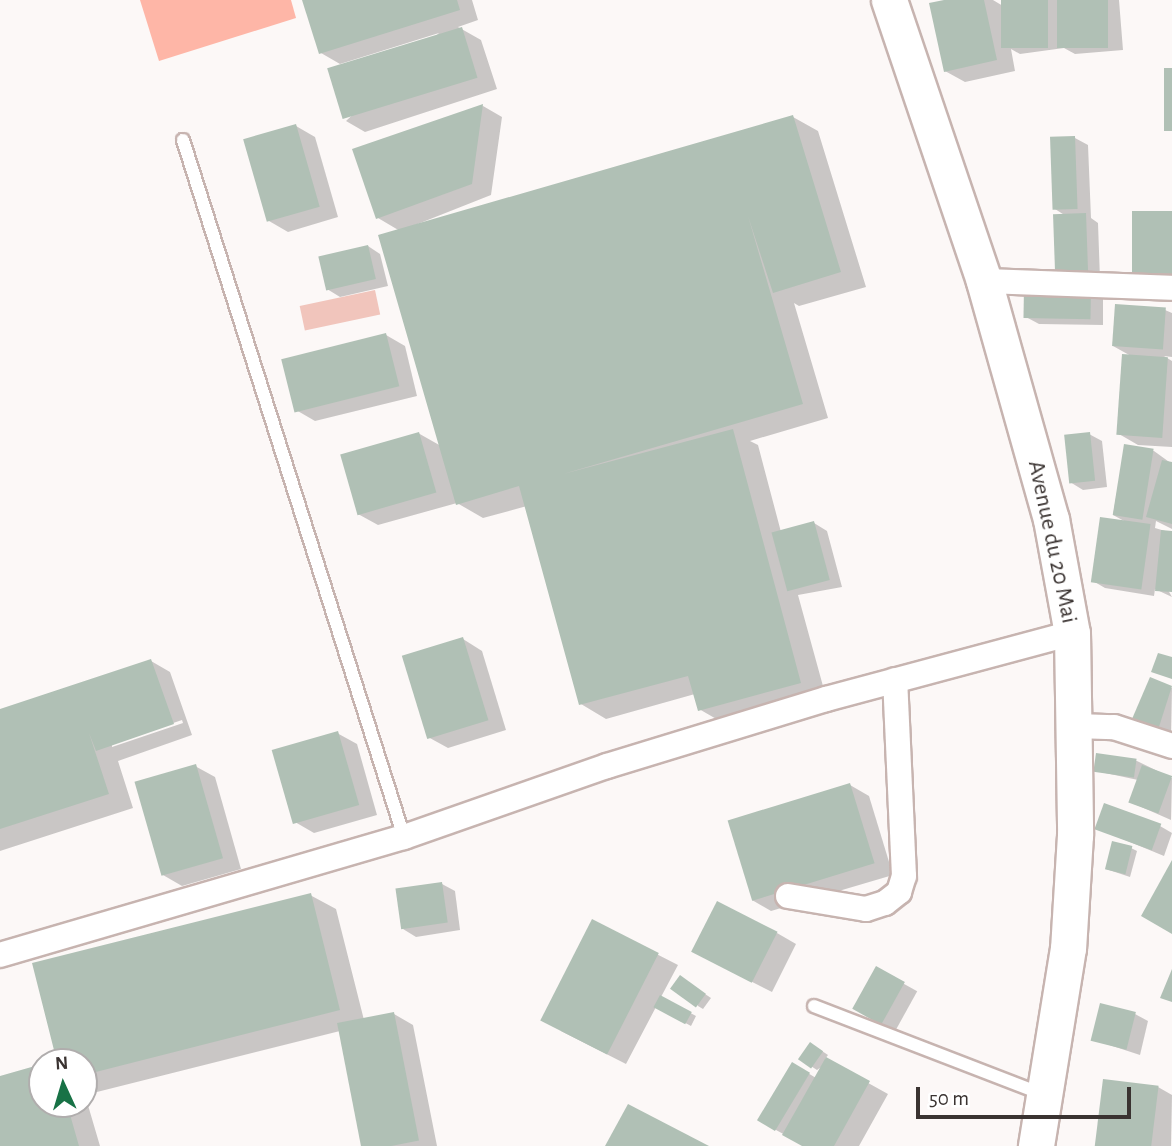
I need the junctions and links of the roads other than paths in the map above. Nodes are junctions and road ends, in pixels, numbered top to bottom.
1 (888, 0) edge
2 (183, 140) dead end
3 (984, 282) junction
4 (1172, 288) edge
5 (1072, 633) junction
6 (895, 680) junction
7 (1076, 726) junction
8 (1172, 746) edge
9 (404, 837) junction
10 (788, 896) dead end
11 (0, 955) edge
12 (814, 1006) dead end
13 (1047, 1096) junction
14 (1036, 1146) edge

1 - 3 main road, Avenue du 20 Mai
2 - 9 lane
3 - 4 street
3 - 5 main road, Avenue du 20 Mai
5 - 6 street
5 - 7 main road, Avenue du 20 Mai
6 - 9 street
6 - 10 street
7 - 8 street
7 - 13 main road, Avenue du 20 Mai
9 - 11 street
12 - 13 lane
13 - 14 main road, Avenue du 20 Mai

